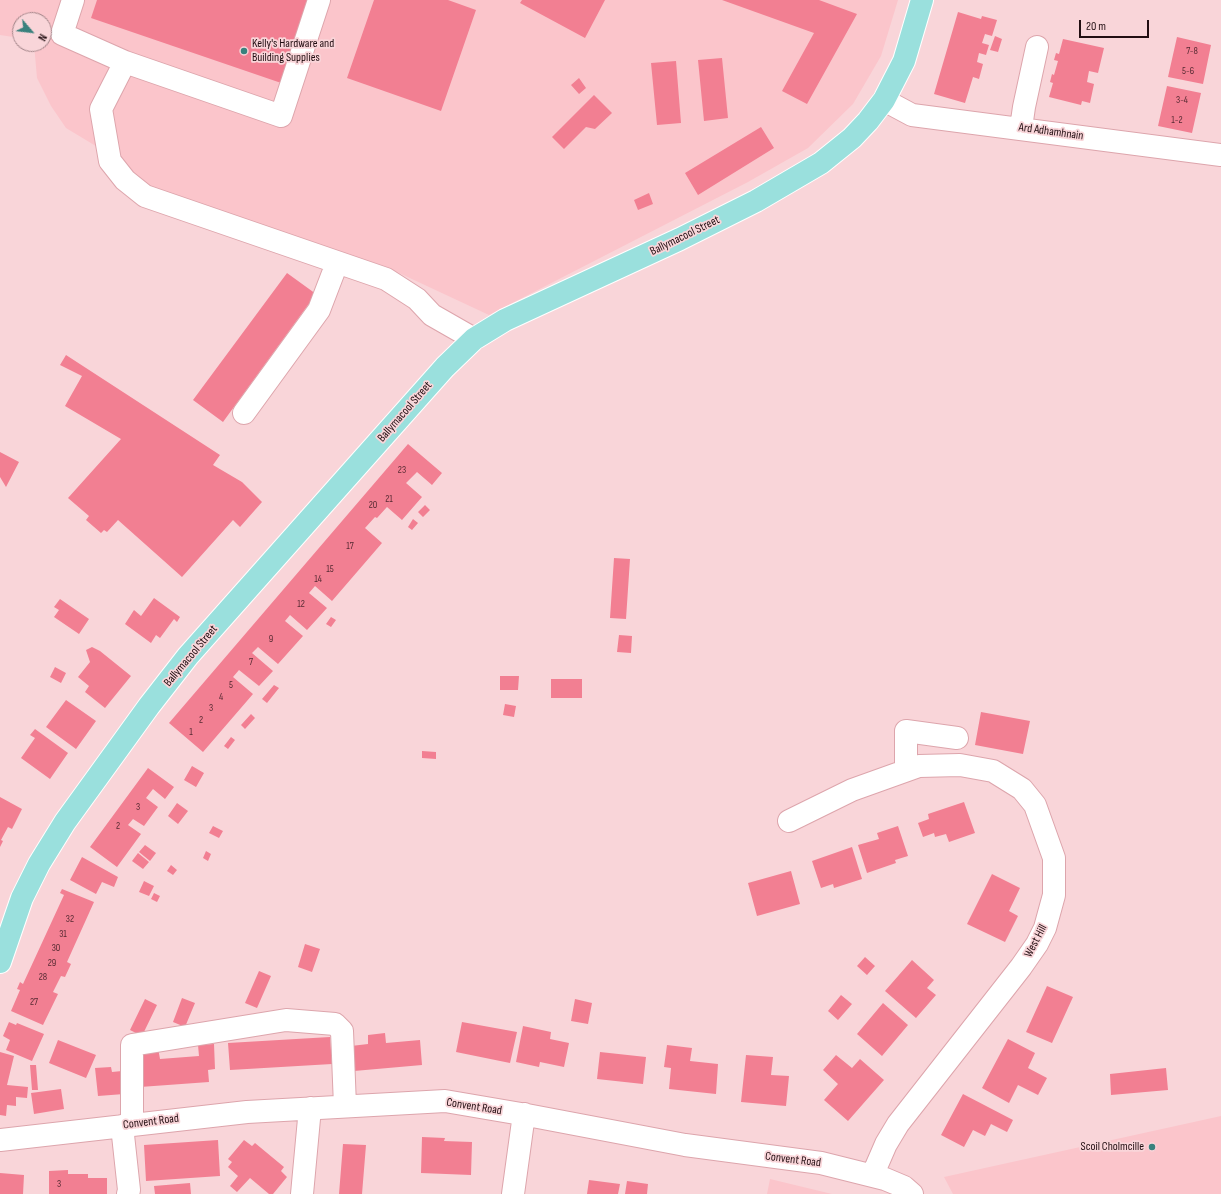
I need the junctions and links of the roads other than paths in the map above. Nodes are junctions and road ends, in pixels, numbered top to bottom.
1 (74, 0) edge
2 (319, 0) edge
3 (922, 0) edge
4 (1037, 47) dead end
5 (125, 62) junction
6 (884, 100) junction
7 (1021, 128) junction
8 (1221, 155) edge
9 (337, 263) junction
10 (474, 339) junction
11 (244, 413) dead end
12 (957, 738) dead end
13 (906, 770) junction
14 (789, 821) dead end
15 (0, 962) edge
16 (345, 1106) junction
17 (310, 1108) junction
18 (524, 1114) junction
19 (127, 1125) junction
20 (1, 1140) edge
21 (873, 1174) junction
22 (128, 1194) edge
23 (302, 1194) edge
24 (513, 1194) edge
25 (912, 1194) edge

1 - 5 street
2 - 5 street
3 - 6 main road, Ballymacool Street
4 - 7 street
5 - 9 street
6 - 7 street, Ard Adhamhnain
6 - 10 main road, Ballymacool Street
7 - 8 street, Ard Adhamhnain
9 - 10 street
9 - 11 street
10 - 15 main road, Ballymacool Street
12 - 13 street
13 - 14 street, West Hill
13 - 21 street, West Hill
16 - 17 street, Convent Road
16 - 18 street, Convent Road
16 - 19 street
17 - 19 street, Convent Road
17 - 23 street
18 - 21 street, Convent Road
18 - 24 street
19 - 20 street, Convent Road
19 - 22 street
21 - 25 street, Convent Road

